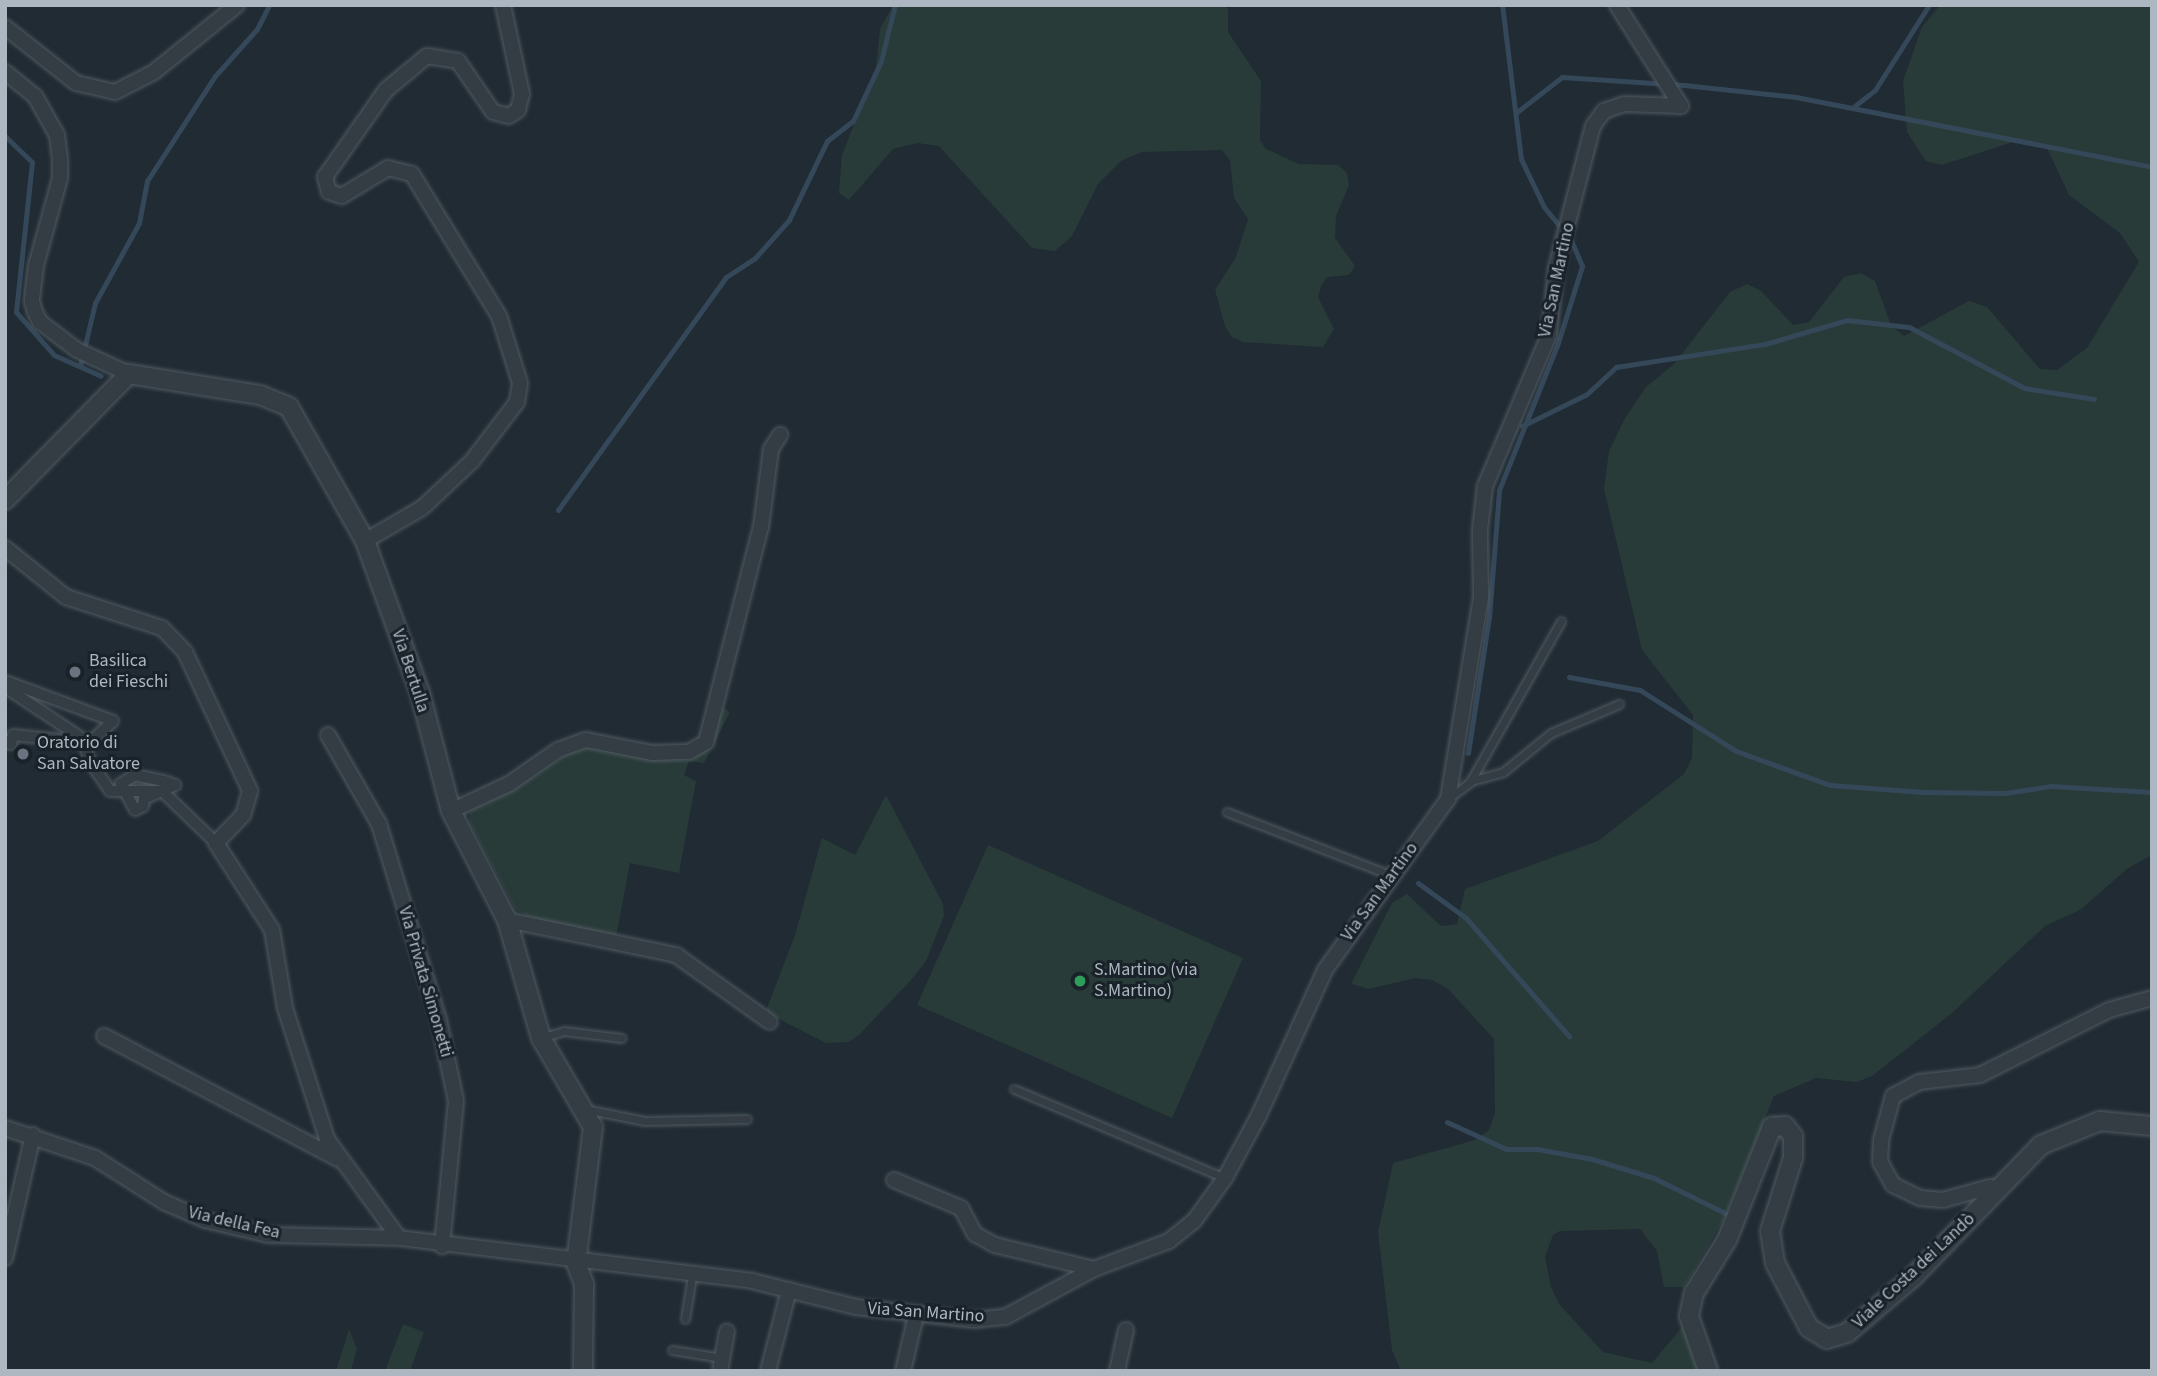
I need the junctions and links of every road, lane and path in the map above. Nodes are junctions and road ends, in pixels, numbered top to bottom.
1 (237, 5) edge
2 (503, 5) edge
3 (1617, 5) edge
4 (5, 27) edge
5 (5, 72) edge
6 (129, 374) junction
7 (780, 435) dead end
8 (5, 500) edge
9 (365, 541) junction
10 (5, 548) edge
11 (1561, 621) dead end
12 (5, 681) edge
13 (5, 687) edge
14 (1619, 704) dead end
15 (328, 735) dead end
16 (83, 739) junction
17 (5, 741) edge
18 (1470, 782) junction
19 (123, 788) junction
20 (162, 791) junction
21 (1448, 799) junction
22 (451, 811) junction
23 (1227, 812) dead end
24 (216, 843) junction
25 (1391, 876) junction
26 (507, 920) junction
27 (2152, 998) edge
28 (770, 1022) dead end
29 (104, 1036) dead end
30 (541, 1038) junction
31 (622, 1038) dead end
32 (1014, 1089) dead end
33 (584, 1108) junction
34 (747, 1119) dead end
35 (2152, 1126) edge
36 (5, 1128) edge
37 (33, 1135) junction
38 (338, 1160) junction
39 (1225, 1178) junction
40 (894, 1180) dead end
41 (2000, 1189) junction
42 (399, 1238) junction
43 (442, 1245) junction
44 (5, 1258) edge
45 (576, 1263) junction
46 (1094, 1269) junction
47 (692, 1276) junction
48 (789, 1290) junction
49 (916, 1315) junction
50 (685, 1319) dead end
51 (1126, 1330) dead end
52 (727, 1332) dead end
53 (672, 1350) dead end
54 (721, 1364) edge
55 (583, 1371) edge
56 (768, 1371) edge
57 (902, 1371) edge
58 (1117, 1371) edge
59 (1708, 1371) edge

1 - 4 street
2 - 9 street
3 - 21 street, Via San Martino
5 - 6 street
6 - 8 street
6 - 9 street, Via Bertulla
7 - 22 street
9 - 22 street, Via Bertulla
10 - 24 street
11 - 18 lane
12 - 16 street
13 - 16 street
14 - 18 lane
15 - 43 street, Via Privata Simonetti
16 - 17 street
16 - 19 street
18 - 21 lane
19 - 20 street
19 - 20 street
20 - 24 street
21 - 25 street, Via San Martino
22 - 26 street, Via Bertulla
23 - 25 lane
24 - 38 street
25 - 39 street, Via San Martino
26 - 28 street
26 - 30 street, Via Bertulla
27 - 41 street
29 - 38 street
30 - 31 lane
30 - 33 street, Via Bertulla
32 - 39 lane
33 - 34 lane
33 - 45 street, Via Bertulla
35 - 41 street, Viale Costa dei Landò
36 - 37 street, Via della Fea
37 - 42 street, Via della Fea
37 - 44 street
38 - 42 street
39 - 46 street, Via San Martino
40 - 46 street
41 - 59 street, Viale Costa dei Landò
42 - 43 street, Via della Fea
43 - 45 street, Via San Martino
45 - 47 street, Via San Martino
45 - 55 street
46 - 49 street, Via San Martino
47 - 48 street, Via San Martino
47 - 50 lane
48 - 49 street, Via San Martino
48 - 56 street
49 - 57 street
51 - 58 street
52 - 54 street
53 - 54 lane

